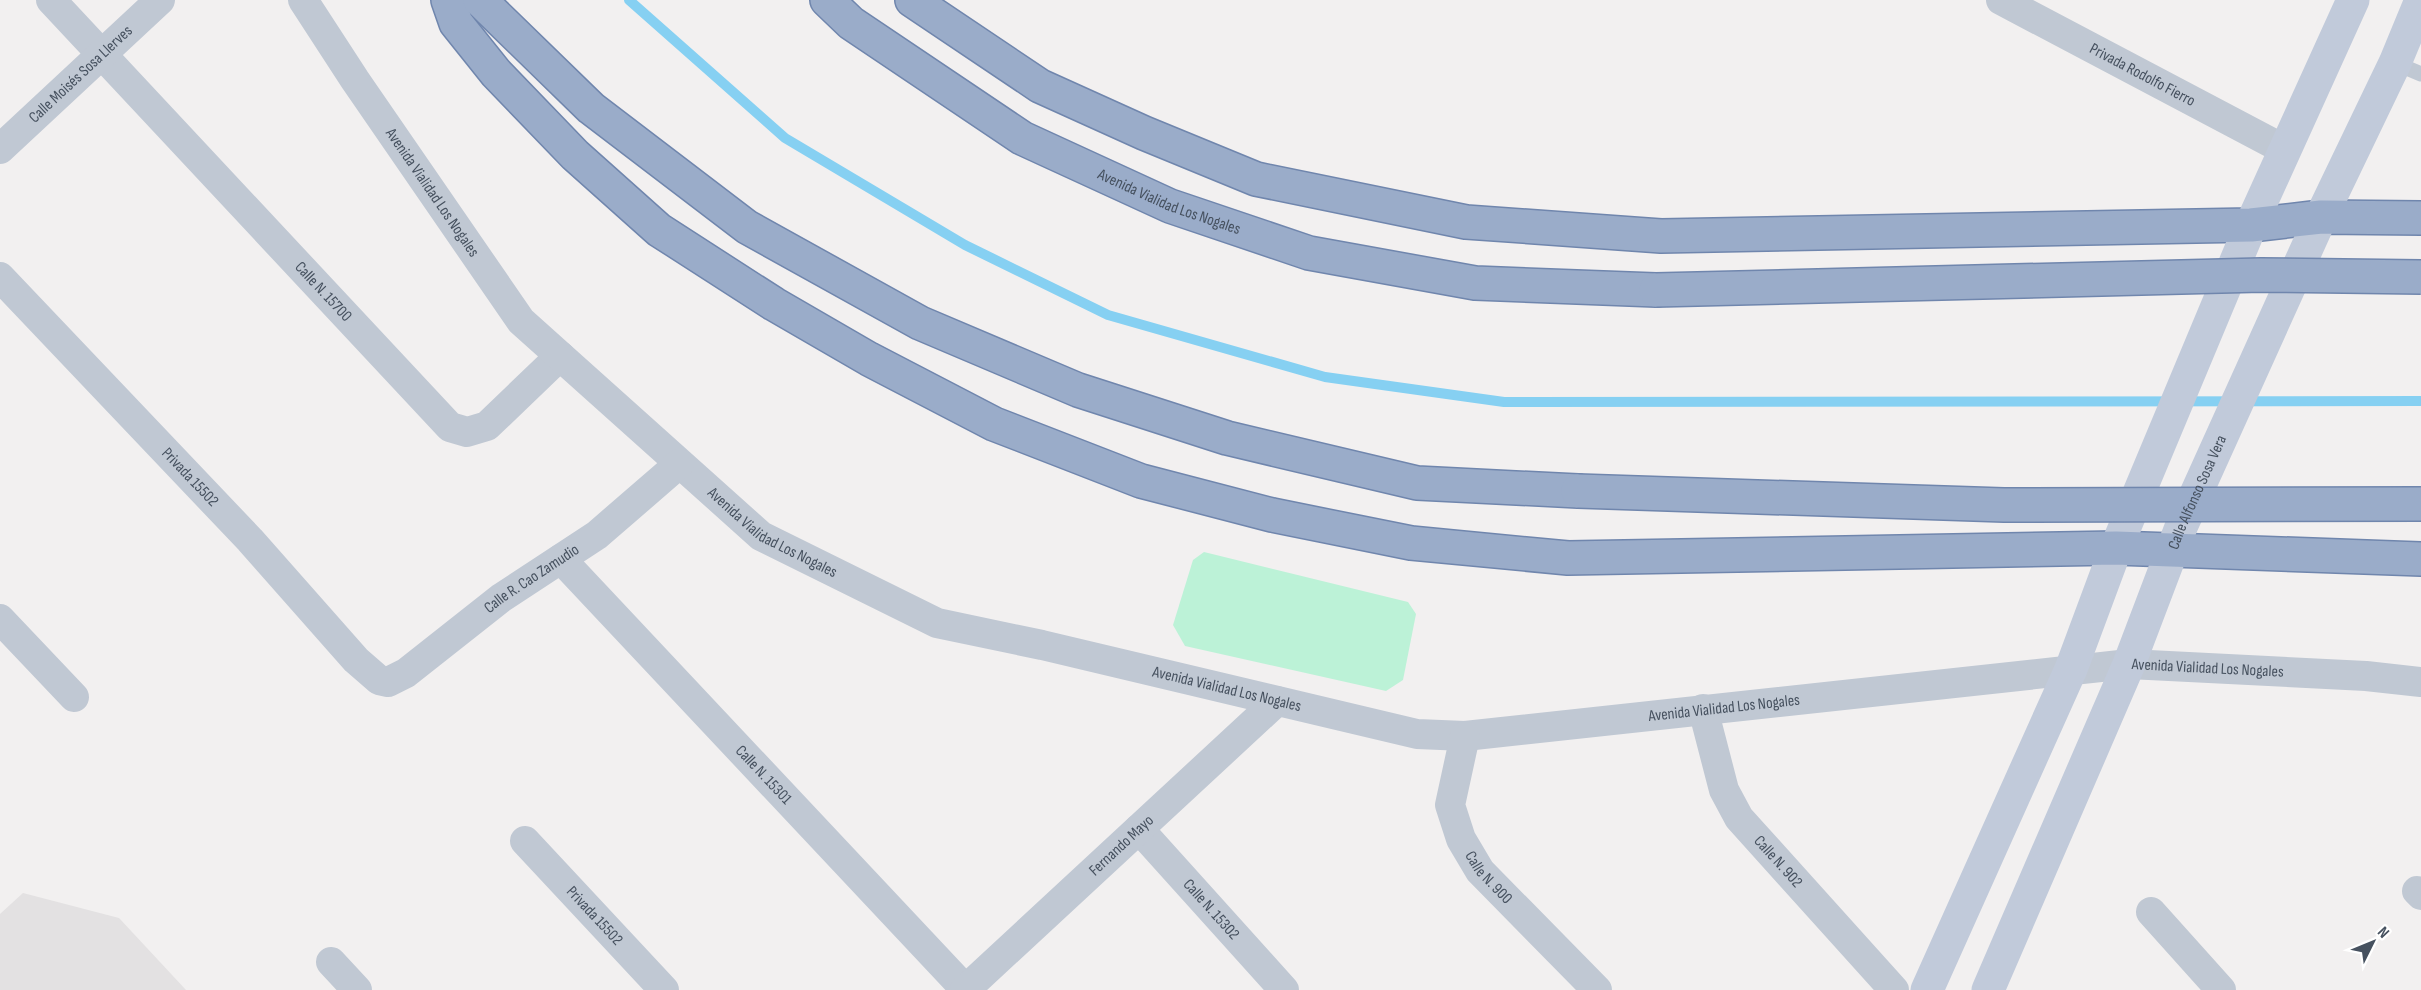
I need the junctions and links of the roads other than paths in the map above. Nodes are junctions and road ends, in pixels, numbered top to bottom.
1 (51, 0) edge
2 (160, 0) edge
3 (303, 0) edge
4 (448, 0) edge
5 (480, 0) edge
6 (827, 0) edge
7 (912, 0) edge
8 (2001, 0) edge
9 (2353, 0) edge
10 (2421, 0) edge
11 (101, 54) junction
12 (2408, 69) edge
13 (0, 149) edge
14 (2285, 150) junction
15 (2322, 217) junction
16 (2421, 218) edge
17 (2251, 225) junction
18 (0, 277) edge
19 (2421, 277) edge
20 (560, 356) junction
21 (679, 464) junction
22 (2421, 504) edge
23 (2122, 536) junction
24 (2176, 539) junction
25 (561, 559) junction
26 (2421, 559) edge
27 (0, 619) edge
28 (2129, 664) junction
29 (2071, 669) junction
30 (379, 680) joint
31 (2421, 682) edge
32 (74, 697) dead end
33 (1277, 701) junction
34 (1703, 709) junction
35 (1465, 736) junction
36 (1139, 829) junction
37 (525, 841) dead end
38 (2151, 912) dead end
39 (331, 962) dead end
40 (357, 990) edge
41 (664, 990) edge
42 (965, 990) edge
43 (1284, 990) edge
44 (1597, 990) edge
45 (1894, 990) edge
46 (1927, 990) edge
47 (1988, 990) edge
48 (2222, 990) edge

1 - 11 street, Calle N. 15700
2 - 11 street, Calle Moisés Sosa Llerves
3 - 20 street, Avenida Vialidad Los Nogales
4 - 23 highway
5 - 22 highway, bridge
6 - 19 highway, Avenida Vialidad Los Nogales, bridge
7 - 17 highway
8 - 14 street, Privada Rodolfo Fierro
9 - 14 main road
10 - 12 main road, Calle Alfonso Sosa Vera
11 - 13 street, Calle Moisés Sosa Llerves
11 - 20 street, Calle N. 15700
12 - 15 main road, Calle Alfonso Sosa Vera
14 - 17 main road
15 - 16 highway
15 - 17 highway
15 - 24 main road, Calle Alfonso Sosa Vera, bridge
17 - 23 main road, bridge
18 - 30 street, Privada 15502
20 - 21 street, Avenida Vialidad Los Nogales
21 - 25 street, Calle R. Cao Zamudio
21 - 33 street, Avenida Vialidad Los Nogales
23 - 24 highway
23 - 29 main road
24 - 26 highway
24 - 28 main road, Calle Alfonso Sosa Vera
25 - 30 street, Calle R. Cao Zamudio
25 - 42 street, Calle N. 15301
27 - 32 street
28 - 29 street, Avenida Vialidad Los Nogales
28 - 31 street, Avenida Vialidad Los Nogales
28 - 47 main road, Calle Alfonso Sosa Vera
29 - 34 street, Avenida Vialidad Los Nogales
29 - 46 main road
33 - 35 street, Avenida Vialidad Los Nogales
33 - 36 street, Fernando Mayo
34 - 35 street, Avenida Vialidad Los Nogales
34 - 45 street, Calle N. 902
35 - 44 street, Calle N. 900
36 - 42 street, Fernando Mayo
36 - 43 street, Calle N. 15302
37 - 41 street, Privada 15502
38 - 48 street
39 - 40 street

